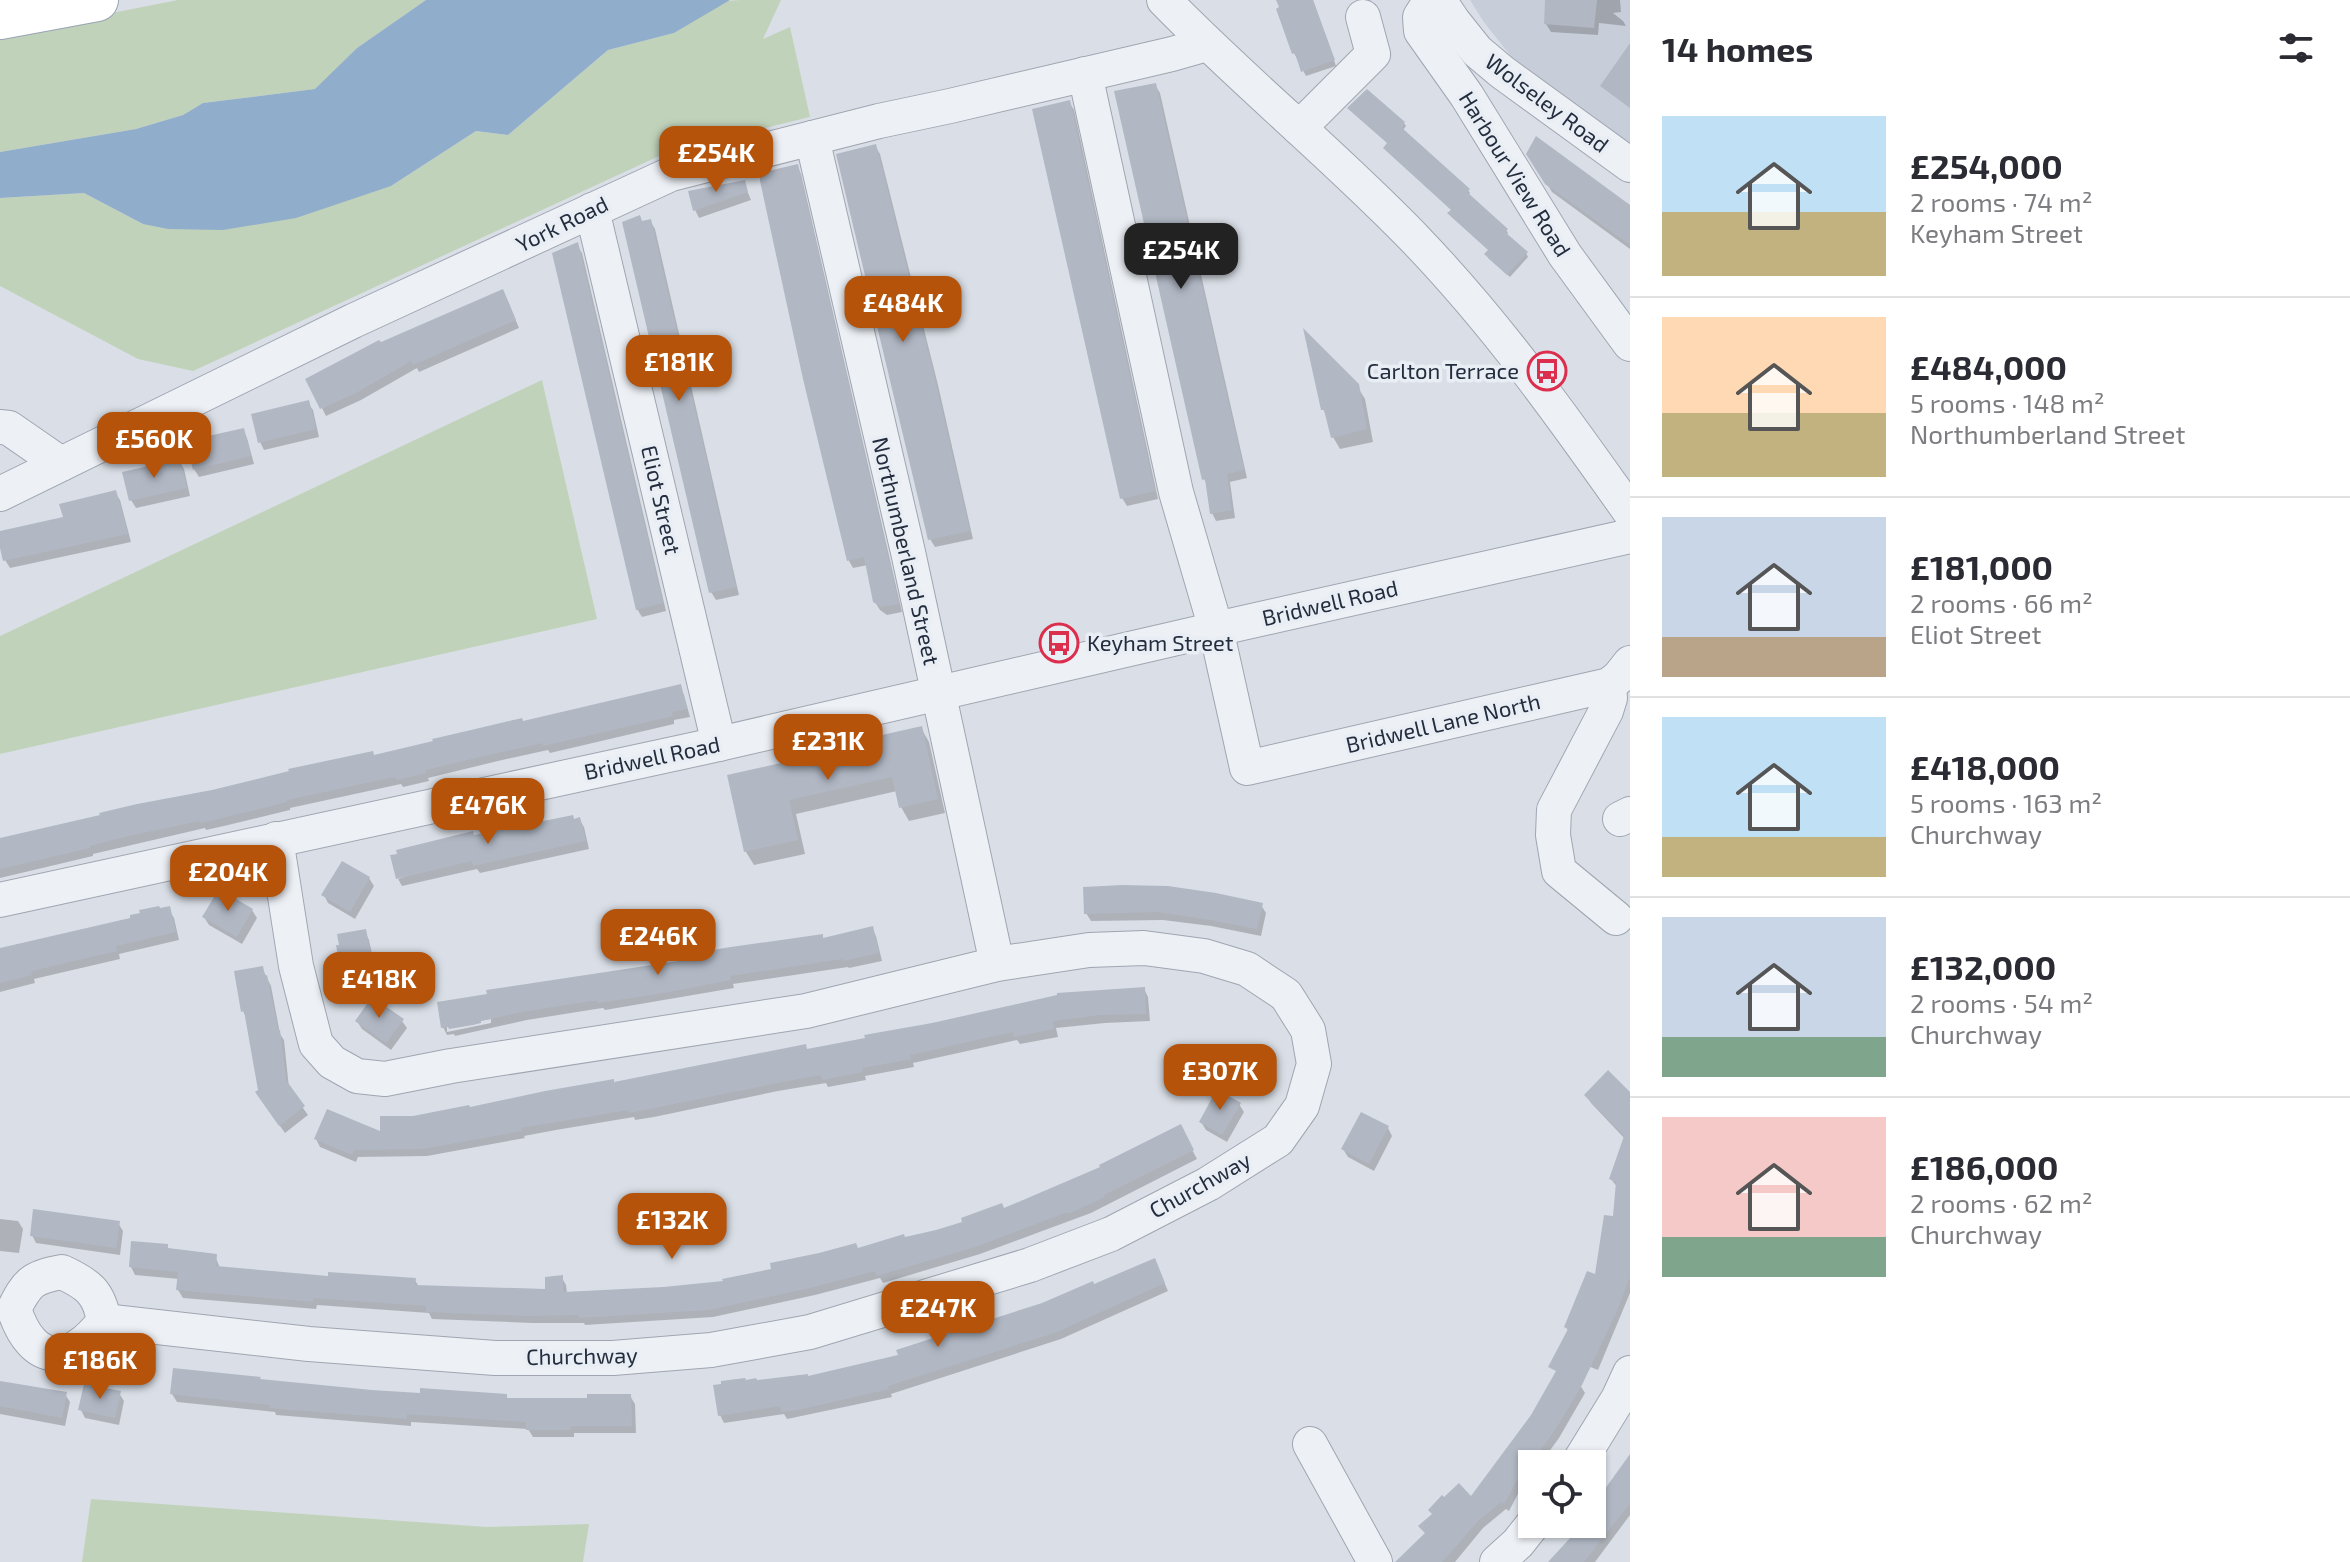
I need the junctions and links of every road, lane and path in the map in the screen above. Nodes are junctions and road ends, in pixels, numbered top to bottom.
1 (97, 0) edge
2 (1164, 0) edge
3 (1431, 0) edge
4 (1439, 0) edge
5 (1363, 17) dead end
6 (0, 18) edge
7 (1207, 44) junction
8 (1085, 74) junction
9 (1299, 128) junction
10 (812, 138) junction
11 (1630, 165) edge
12 (592, 210) junction
13 (1630, 344) edge
14 (0, 427) edge
15 (61, 464) junction
16 (0, 494) edge
17 (1630, 512) edge
18 (1630, 536) edge
19 (1216, 629) junction
20 (1619, 674) edge
21 (938, 694) junction
22 (719, 744) junction
23 (276, 839) junction
24 (0, 900) edge
25 (1616, 918) dead end
26 (997, 964) junction
27 (7, 1308) edge
28 (104, 1321) junction
29 (1630, 1373) edge
30 (1310, 1444) dead end
31 (1587, 1450) edge
32 (1522, 1538) edge
33 (1375, 1562) edge
34 (1497, 1562) edge

1 - 6 main road
2 - 7 street
3 - 13 street, Harbour View Road
4 - 11 street, Wolseley Road
5 - 9 street
7 - 8 street, York Road
7 - 9 street
8 - 10 street, York Road
8 - 19 street
9 - 17 street
10 - 12 street, York Road
10 - 21 street, Northumberland Street
12 - 15 street, York Road
12 - 22 street, Eliot Street
14 - 15 street
15 - 16 street, York Road
18 - 19 street, Bridwell Road
19 - 20 street, Bridwell Lane North
19 - 21 street, Bridwell Road
20 - 25 street
21 - 22 street, Bridwell Road
21 - 26 street, Northumberland Street
22 - 23 street, Bridwell Road
23 - 24 street, Bridwell Road
23 - 26 street, Churchway
26 - 28 street, Churchway
27 - 28 street
27 - 28 street
29 - 31 street
30 - 33 street
32 - 34 street

